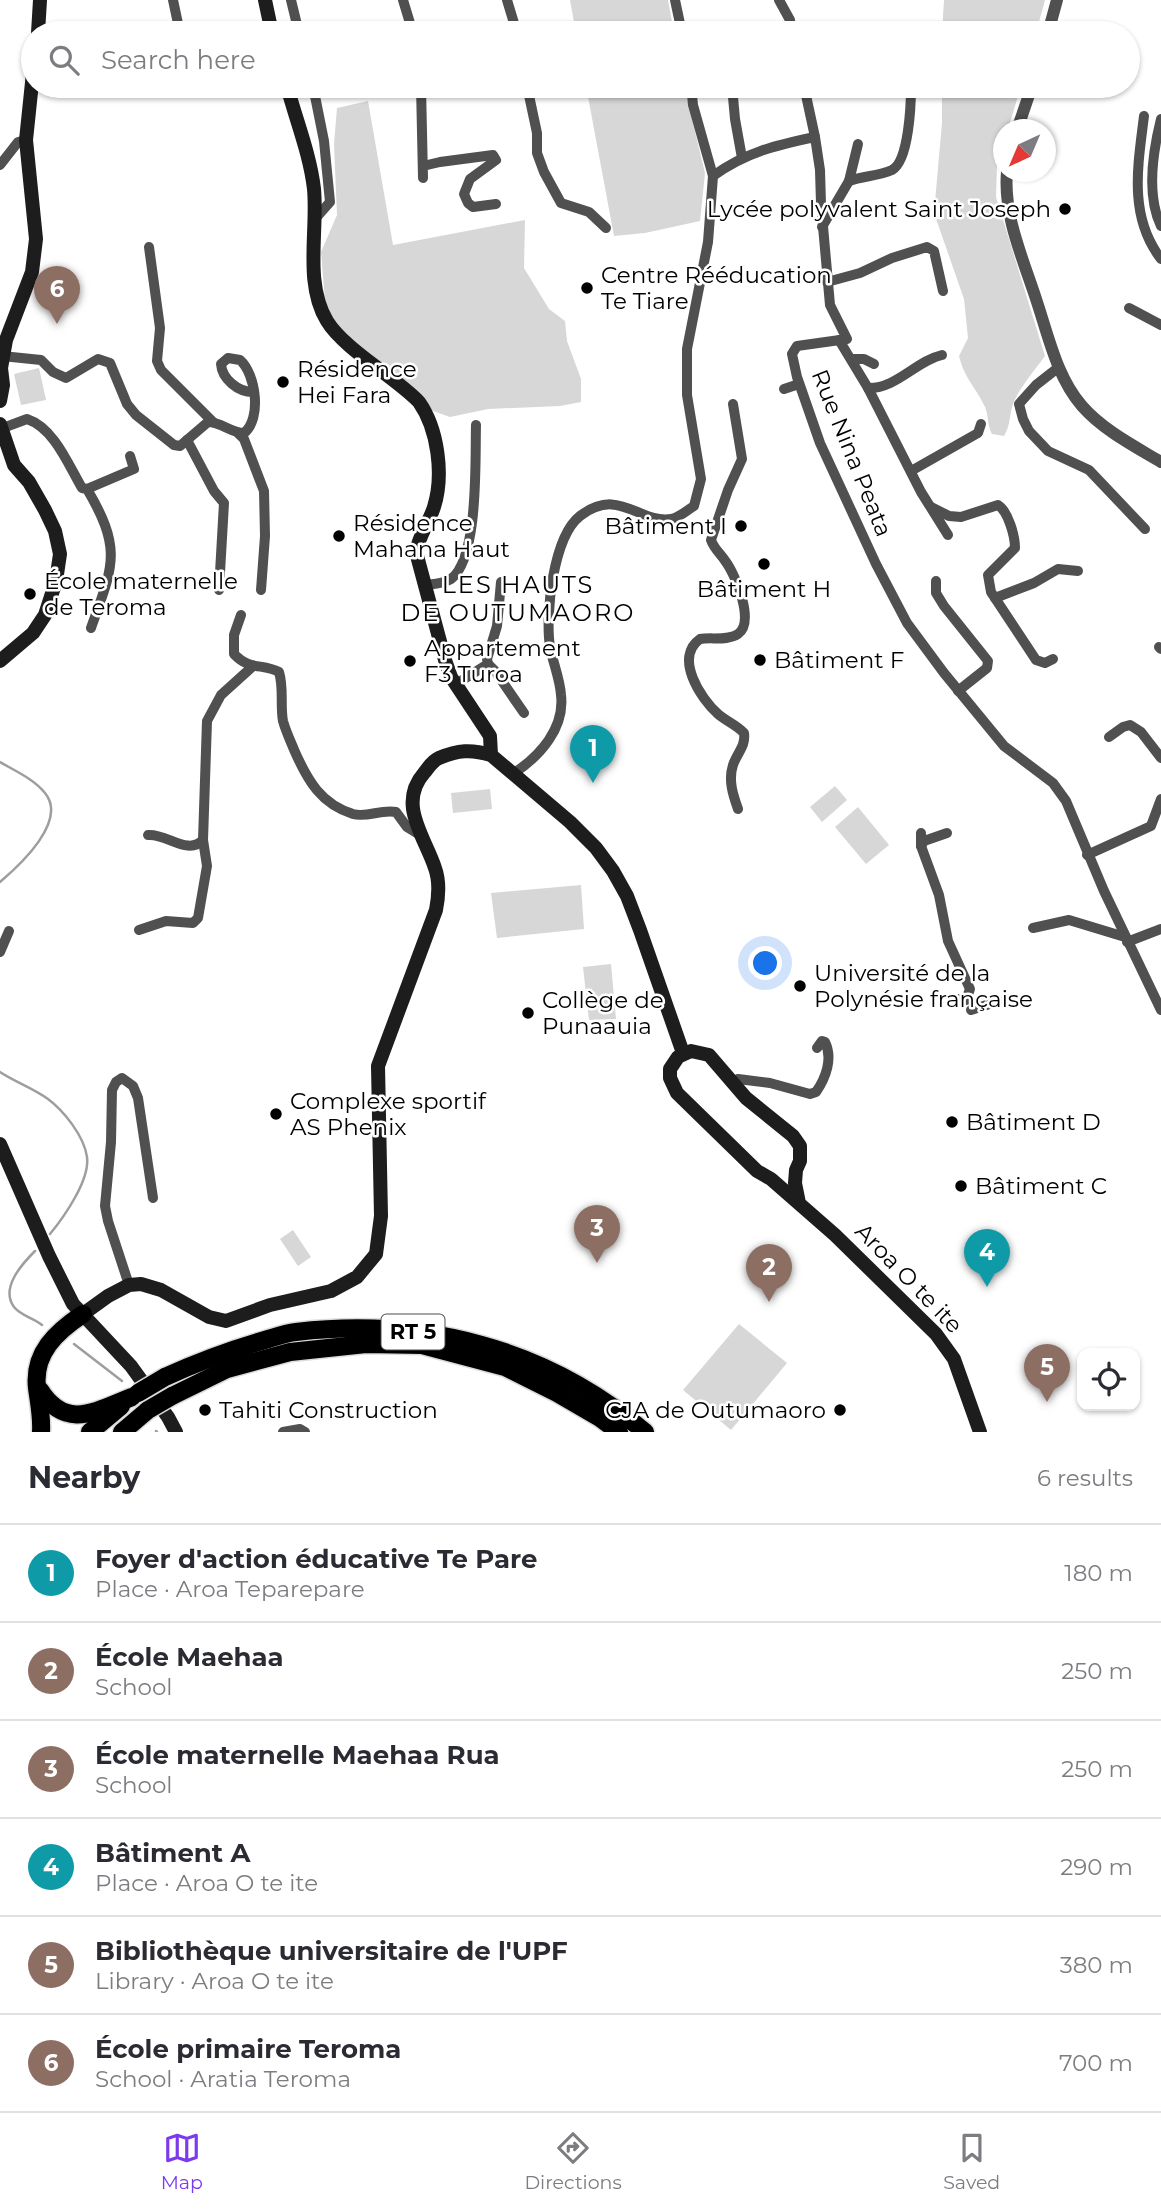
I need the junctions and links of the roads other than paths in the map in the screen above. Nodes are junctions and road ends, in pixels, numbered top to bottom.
1 (40, 0) edge
2 (173, 0) edge
3 (265, 0) edge
4 (291, 0) edge
5 (403, 0) edge
6 (507, 0) edge
7 (779, 0) edge
8 (1057, 0) edge
9 (677, 3) edge
10 (39, 21) edge
11 (177, 21) edge
12 (269, 21) edge
13 (296, 21) edge
14 (409, 21) edge
15 (513, 21) edge
16 (680, 21) edge
17 (789, 21) edge
18 (1051, 21) edge
19 (30, 98) edge
20 (290, 98) edge
21 (315, 98) edge
22 (421, 98) edge
23 (530, 98) edge
24 (692, 98) edge
25 (733, 98) edge
26 (807, 98) edge
27 (910, 98) edge
28 (1028, 98) edge
29 (1144, 116) dead end
30 (1021, 119) edge
31 (1161, 119) edge
32 (815, 136) junction
33 (26, 140) junction
34 (858, 144) dead end
35 (1161, 147) edge
36 (742, 158) junction
37 (1154, 160) junction
38 (0, 165) edge
39 (713, 176) junction
40 (849, 181) junction
41 (1007, 182) edge
42 (496, 204) dead end
43 (315, 219) junction
44 (1161, 226) edge
45 (822, 227) junction
46 (606, 228) dead end
47 (149, 247) dead end
48 (1161, 258) edge
49 (827, 282) junction
50 (943, 290) dead end
51 (1129, 308) dead end
52 (1161, 325) edge
53 (839, 340) junction
54 (942, 355) dead end
55 (2, 356) junction
56 (852, 359) junction
57 (874, 364) dead end
58 (1059, 368) junction
59 (799, 384) junction
60 (868, 388) junction
61 (784, 389) dead end
62 (253, 392) dead end
63 (0, 401) edge
64 (733, 404) dead end
65 (213, 422) junction
66 (981, 424) dead end
67 (476, 425) dead end
68 (0, 428) edge
69 (238, 433) junction
70 (187, 440) junction
71 (130, 456) dead end
72 (1161, 462) edge
73 (911, 471) junction
74 (87, 489) junction
75 (931, 507) junction
76 (1145, 529) dead end
77 (948, 535) dead end
78 (1078, 571) dead end
79 (936, 581) dead end
80 (500, 582) dead end
81 (425, 585) junction
82 (219, 590) dead end
83 (261, 590) dead end
84 (995, 598) junction
85 (241, 615) dead end
86 (91, 628) dead end
87 (1053, 659) dead end
88 (0, 661) edge
89 (488, 664) junction
90 (252, 667) junction
91 (456, 684) junction
92 (958, 691) junction
93 (524, 713) dead end
94 (1109, 737) dead end
95 (491, 755) junction
96 (1161, 758) edge
97 (514, 774) junction
98 (1161, 799) edge
99 (738, 809) dead end
100 (921, 833) dead end
101 (947, 833) dead end
102 (148, 835) dead end
103 (420, 835) junction
104 (203, 840) junction
105 (921, 846) junction
106 (1087, 855) junction
107 (1033, 928) dead end
108 (1161, 929) edge
109 (139, 930) dead end
110 (9, 931) dead end
111 (1126, 939) junction
112 (0, 952) edge
113 (957, 999) dead end
114 (999, 1001) dead end
115 (971, 1010) dead end
116 (1161, 1010) edge
117 (817, 1048) dead end
118 (684, 1053) junction
119 (733, 1084) junction
120 (0, 1144) edge
121 (796, 1170) junction
122 (771, 1178) junction
123 (153, 1198) dead end
124 (799, 1203) junction
125 (129, 1285) junction
126 (83, 1314) junction
127 (37, 1385) junction
128 (135, 1395) junction
129 (303, 1430) edge
130 (40, 1432) edge
131 (90, 1432) edge
132 (122, 1432) edge
133 (176, 1432) edge
134 (283, 1432) edge
135 (619, 1432) edge
136 (645, 1432) edge
137 (980, 1432) edge

1 - 10 main road
2 - 11 street
3 - 12 main road
4 - 13 street
5 - 14 street
6 - 15 street
7 - 17 street
8 - 18 street
9 - 16 street
19 - 33 main road
20 - 43 main road
21 - 43 street
22 - 42 street
23 - 46 street
24 - 39 street
25 - 36 street
26 - 32 street, Rue Nina Peata
27 - 40 street
28 - 30 street
29 - 48 street
31 - 37 street
32 - 36 street
32 - 45 street, Rue Nina Peata
33 - 38 street
33 - 55 main road
34 - 40 street
35 - 37 street
36 - 39 street
37 - 44 street
39 - 97 street
40 - 45 street
41 - 58 street
43 - 81 main road
45 - 49 street, Rue Nina Peata
47 - 65 street
49 - 50 street
49 - 53 street, Rue Nina Peata
51 - 52 street
53 - 56 street
53 - 59 street, Rue Nina Peata
54 - 60 street
55 - 63 main road
55 - 70 street
56 - 57 street
56 - 60 street
58 - 72 street
58 - 76 street
59 - 61 street
59 - 92 street, Rue Nina Peata
60 - 73 street
62 - 69 street
64 - 99 street
65 - 69 street
65 - 70 street
66 - 73 street
67 - 81 street
68 - 74 street
68 - 88 main road
69 - 83 street
70 - 82 street
71 - 74 street
73 - 75 street
74 - 86 street
75 - 77 street
75 - 84 street
78 - 84 street
79 - 92 street
80 - 89 street
81 - 91 main road
84 - 87 street
85 - 90 street
89 - 91 street
89 - 93 street
90 - 103 street
90 - 104 street
91 - 95 main road
92 - 106 street, Rue Nina Peata
94 - 96 street
95 - 97 main road
95 - 103 main road
97 - 118 main road
98 - 106 street
100 - 105 street
101 - 105 street
102 - 104 street
103 - 125 main road
104 - 109 street
105 - 113 street
106 - 111 street, Rue Nina Peata
107 - 111 street
108 - 111 street
110 - 112 street
111 - 116 street, Rue Nina Peata
114 - 115 street
117 - 119 street
118 - 119 main road
118 - 122 main road, Aroa O te ite
119 - 121 main road
120 - 126 main road
121 - 122 main road
121 - 124 main road
122 - 124 main road, Aroa O te ite
123 - 125 street
124 - 137 main road, Aroa O te ite
125 - 126 main road
126 - 127 highway
126 - 133 main road
127 - 128 highway
127 - 130 highway
128 - 131 highway, RT 5
128 - 136 highway, RT 5, bridge
129 - 134 street
132 - 135 highway, RT 5, bridge

